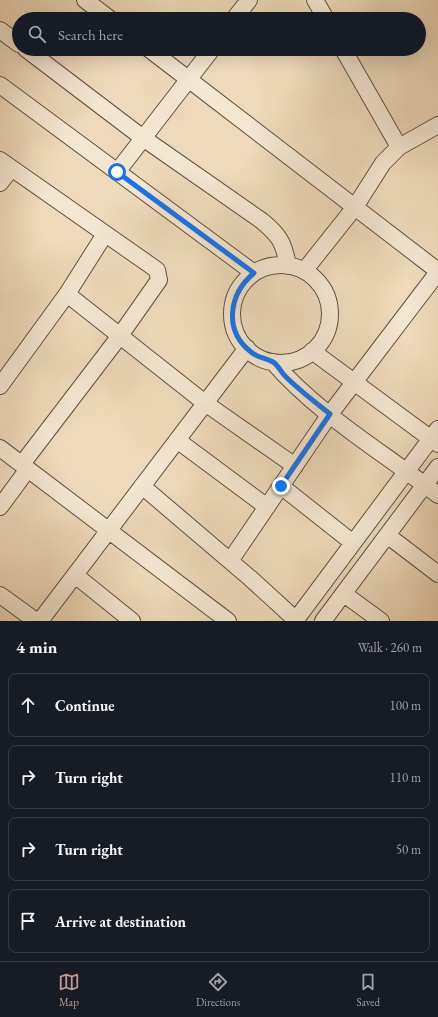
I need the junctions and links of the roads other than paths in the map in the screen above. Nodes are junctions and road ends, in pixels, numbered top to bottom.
1 (85, 0) edge
2 (249, 0) edge
3 (315, 0) edge
4 (101, 12) edge
5 (240, 12) edge
6 (322, 12) edge
7 (0, 30) edge
8 (12, 39) edge
9 (35, 56) edge
10 (158, 56) edge
11 (207, 56) edge
12 (347, 56) edge
13 (188, 80) junction
14 (0, 85) edge
15 (438, 125) edge
16 (143, 138) junction
17 (399, 147) junction
18 (6, 164) edge
19 (117, 172) junction
20 (0, 183) edge
21 (355, 207) junction
22 (105, 234) junction
23 (288, 266) junction
24 (304, 271) junction
25 (438, 272) edge
26 (254, 273) junction
27 (67, 294) junction
28 (119, 337) junction
29 (247, 348) junction
30 (312, 351) junction
31 (273, 362) junction
32 (1, 382) edge
33 (355, 383) junction
34 (205, 403) junction
35 (330, 414) junction
36 (436, 437) edge
37 (177, 440) junction
38 (0, 448) edge
39 (295, 466) junction
40 (25, 467) junction
41 (438, 467) edge
42 (406, 472) junction
43 (425, 485) junction
44 (142, 486) junction
45 (281, 486) junction
46 (438, 495) edge
47 (0, 507) edge
48 (267, 507) junction
49 (109, 531) junction
50 (387, 535) junction
51 (353, 544) junction
52 (230, 561) junction
53 (438, 574) edge
54 (75, 576) junction
55 (344, 594) junction
56 (0, 595) edge
57 (36, 621) edge
58 (40, 621) edge
59 (132, 621) edge
60 (228, 621) edge
61 (296, 621) edge
62 (323, 621) edge
63 (381, 621) edge

1 - 4 street
2 - 5 street
3 - 6 street
7 - 8 street
9 - 16 street
10 - 13 street
11 - 13 street
12 - 17 street
13 - 16 street
13 - 21 street
14 - 19 street
15 - 17 street
16 - 19 street
16 - 23 street
17 - 21 street
18 - 20 street
18 - 22 street
19 - 26 street
21 - 24 street
21 - 25 street
22 - 27 street
22 - 28 street
23 - 24 street
23 - 26 street
24 - 30 street
25 - 33 street
26 - 29 street
27 - 28 street
27 - 32 street
28 - 34 street
28 - 40 street
29 - 31 street
29 - 34 street
30 - 31 street
30 - 33 street
31 - 35 street
33 - 35 street
33 - 36 street
34 - 37 street
34 - 39 street
35 - 39 street
35 - 42 street
36 - 42 street
37 - 44 street
37 - 48 street
38 - 40 street
39 - 45 street
40 - 47 street
40 - 49 street
41 - 43 street
42 - 43 street
42 - 51 street
43 - 46 street
43 - 50 street
44 - 49 street
44 - 52 street
45 - 48 street
45 - 51 street
48 - 52 street
49 - 54 street
49 - 60 street
50 - 53 street
50 - 55 street
51 - 61 street
52 - 61 street
54 - 58 street
54 - 59 street
55 - 62 street
55 - 63 street
56 - 57 street

